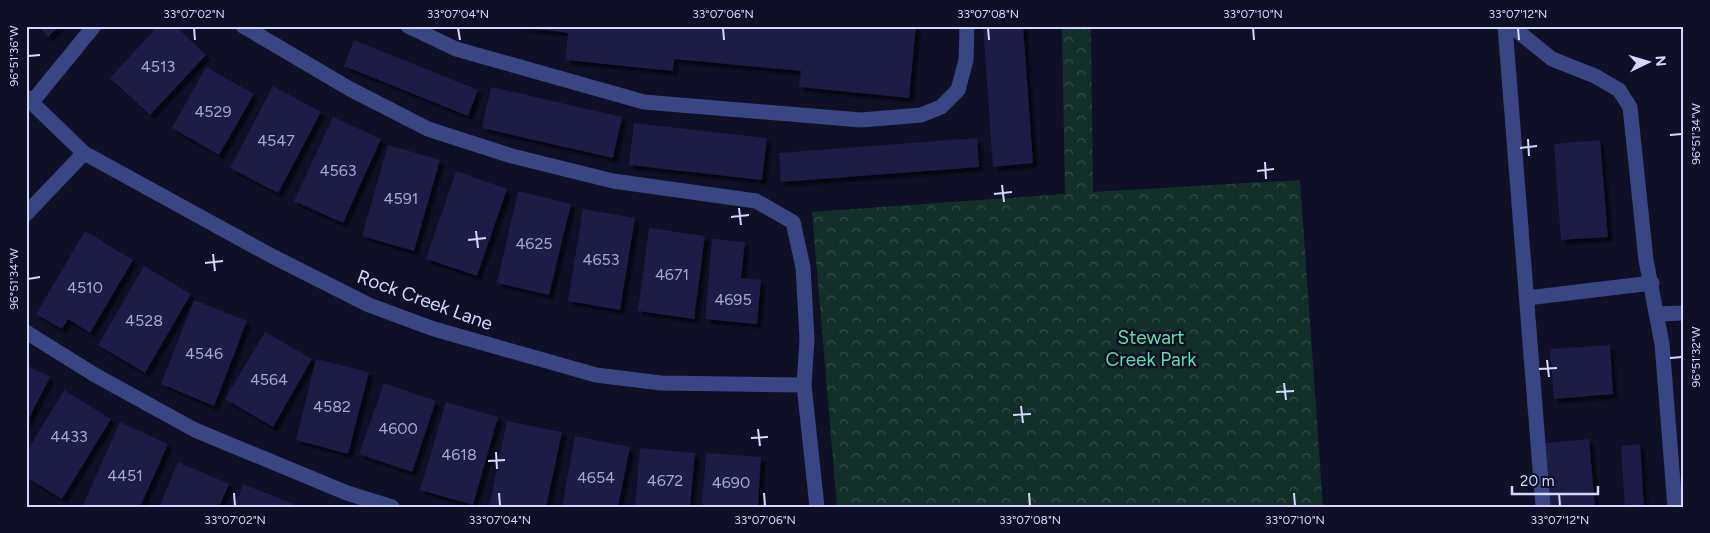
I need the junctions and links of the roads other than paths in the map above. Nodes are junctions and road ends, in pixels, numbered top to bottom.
1 (94, 26) edge
2 (243, 26) edge
3 (408, 26) edge
4 (967, 26) edge
5 (1505, 26) edge
6 (1511, 26) edge
7 (29, 100) edge
8 (84, 153) junction
9 (26, 214) edge
10 (1652, 283) junction
11 (1526, 298) junction
12 (1684, 313) edge
13 (1657, 314) junction
14 (26, 332) edge
15 (804, 385) junction
16 (392, 507) edge
17 (817, 507) edge
18 (1543, 507) edge
19 (1674, 507) edge

1 - 7 street
2 - 15 street
3 - 4 street
5 - 11 street
6 - 10 street
7 - 8 street, Rock Creek Lane
8 - 9 street
8 - 15 street, Rock Creek Lane
10 - 11 street
10 - 13 street
11 - 18 street
12 - 13 street
13 - 19 street
14 - 16 street
15 - 17 street

